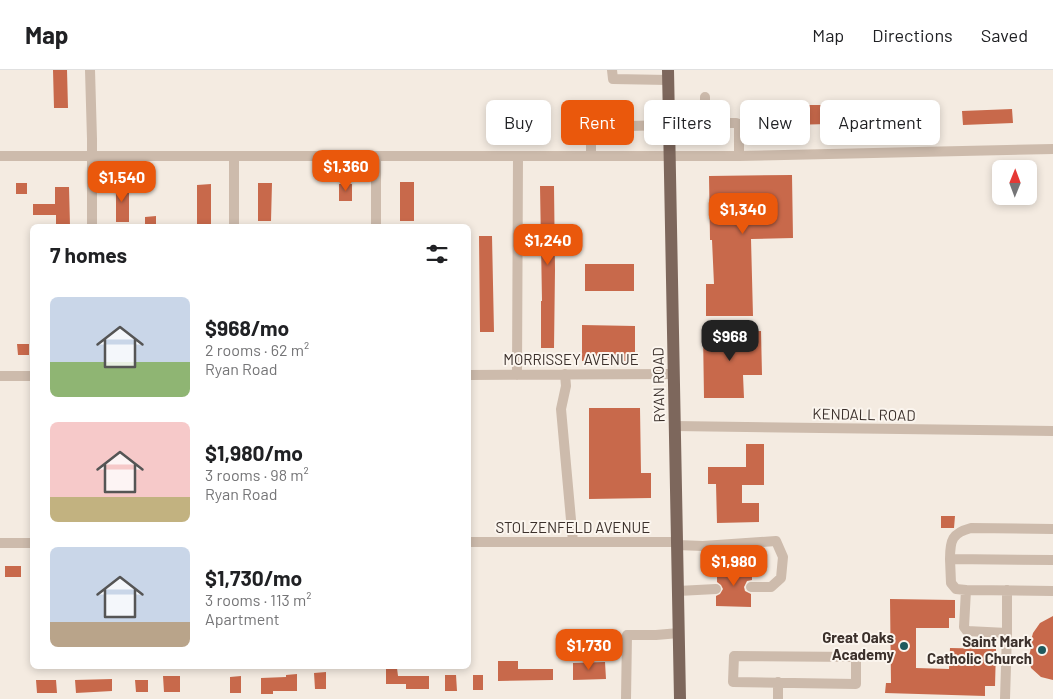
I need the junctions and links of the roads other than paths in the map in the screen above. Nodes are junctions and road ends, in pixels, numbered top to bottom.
1 (90, 70) edge
2 (612, 70) edge
3 (668, 75) edge
4 (669, 100) edge
5 (730, 123) edge
6 (644, 124) edge
7 (670, 145) edge
8 (1053, 149) edge
9 (0, 156) edge
10 (92, 156) junction
11 (234, 156) junction
12 (376, 156) junction
13 (518, 156) junction
14 (591, 156) junction
15 (670, 156) junction
16 (739, 156) junction
17 (92, 224) edge
18 (234, 224) edge
19 (376, 224) edge
20 (517, 374) junction
21 (565, 374) junction
22 (674, 374) junction
23 (471, 375) edge
24 (0, 376) edge
25 (30, 376) edge
26 (674, 426) junction
27 (1053, 431) edge
28 (1053, 529) edge
29 (471, 542) edge
30 (573, 542) junction
31 (0, 543) edge
32 (30, 543) edge
33 (677, 543) junction
34 (950, 559) junction
35 (1053, 560) edge
36 (752, 587) dead end
37 (716, 588) dead end
38 (966, 590) junction
39 (1007, 590) junction
40 (678, 591) junction
41 (1053, 591) edge
42 (679, 633) junction
43 (1007, 633) junction
44 (778, 682) junction
45 (626, 699) edge
46 (680, 699) edge
47 (778, 699) edge
48 (1005, 699) edge

1 - 10 street
2 - 3 street
3 - 4 main road, RYAN ROAD
5 - 16 street
6 - 14 street
7 - 15 main road, RYAN ROAD
8 - 16 street
9 - 10 street
10 - 11 street
10 - 17 street
11 - 12 street
11 - 18 street
12 - 13 street
12 - 19 street
13 - 14 street
13 - 20 street
14 - 15 street
15 - 16 street
15 - 22 main road, RYAN ROAD
20 - 21 street, MORRISSEY AVENUE
20 - 23 street, MORRISSEY AVENUE
21 - 22 street, MORRISSEY AVENUE
21 - 30 street
22 - 26 main road, RYAN ROAD
24 - 25 street
26 - 27 street, KENDALL ROAD
26 - 33 main road, RYAN ROAD
28 - 34 street
29 - 30 street, STOLZENFELD AVENUE
30 - 33 street, STOLZENFELD AVENUE
31 - 32 street
33 - 36 street, STOLZENFELD AVENUE
33 - 40 main road, RYAN ROAD
34 - 35 street
34 - 38 street
37 - 40 street
38 - 39 street
38 - 43 street
39 - 41 street
39 - 43 street
40 - 42 main road, RYAN ROAD
42 - 45 street
42 - 46 main road, RYAN ROAD
43 - 48 street
44 - 44 street
44 - 47 street

